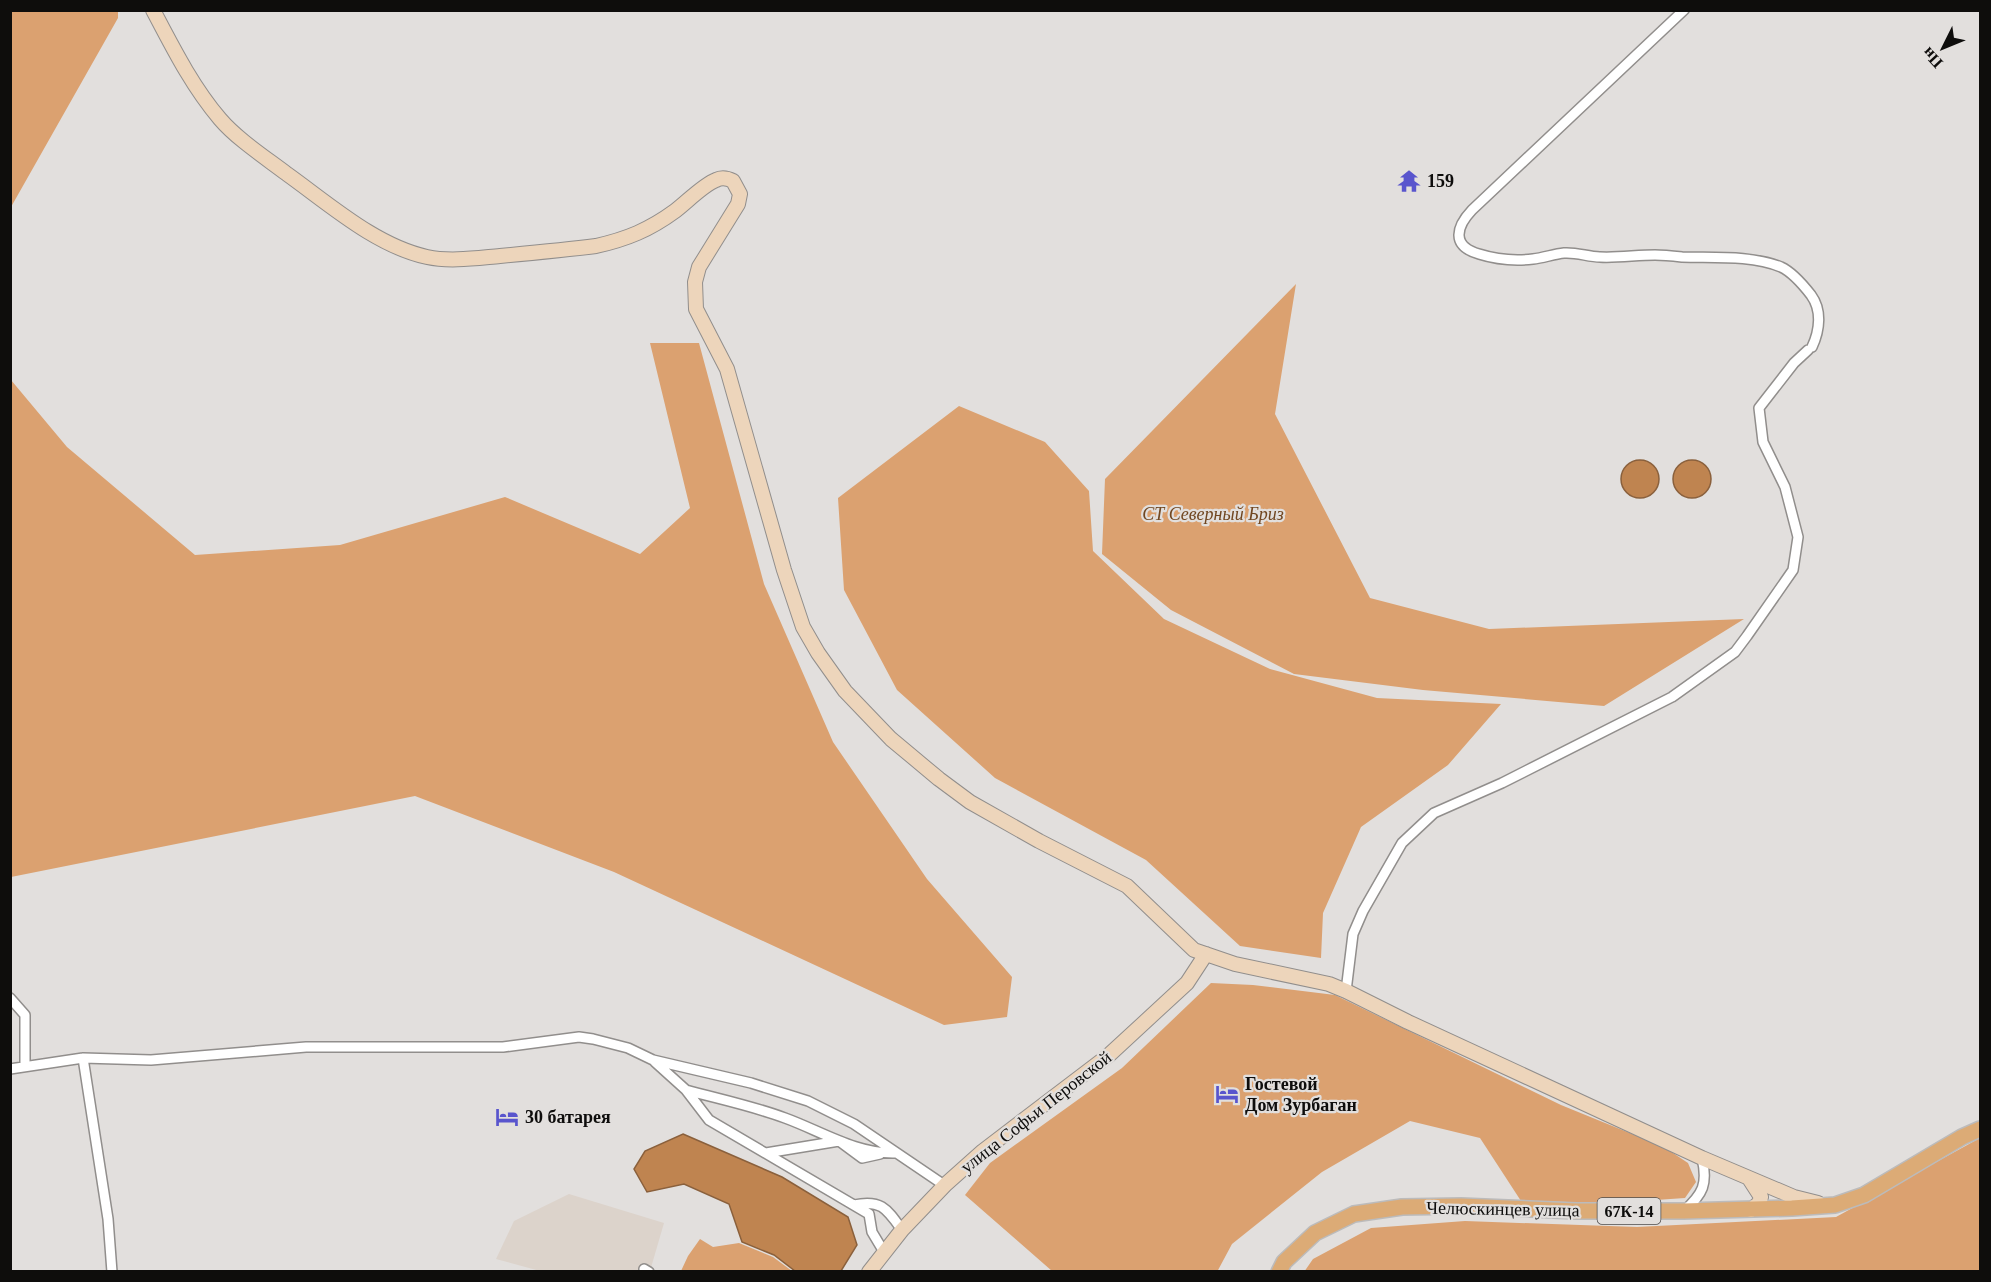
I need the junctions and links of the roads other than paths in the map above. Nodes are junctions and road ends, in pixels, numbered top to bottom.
1 (153, 10) edge
2 (1684, 10) edge
3 (1166, 925) junction
4 (1206, 954) junction
5 (1235, 964) junction
6 (1187, 983) junction
7 (1346, 991) junction
8 (10, 998) edge
9 (83, 1058) junction
10 (653, 1060) junction
11 (26, 1064) dead end
12 (10, 1069) edge
13 (686, 1090) junction
14 (1980, 1128) edge
15 (838, 1141) junction
16 (765, 1154) junction
17 (897, 1154) junction
18 (1702, 1158) junction
19 (1749, 1179) junction
20 (944, 1185) junction
21 (854, 1205) junction
22 (1835, 1205) junction
23 (1776, 1209) junction
24 (1751, 1210) junction
25 (1684, 1211) junction
26 (902, 1230) junction
27 (884, 1252) junction
28 (112, 1272) edge
29 (869, 1272) edge
30 (1279, 1272) edge

1 - 3 main road
2 - 7 street
3 - 4 main road
3 - 6 main road
4 - 5 main road
4 - 6 main road, улица Софьи Перовской
5 - 6 main road
5 - 7 main road
6 - 20 main road, улица Софьи Перовской
7 - 18 main road
8 - 11 street
9 - 10 street
9 - 12 street
9 - 28 street
10 - 13 street
10 - 17 street
13 - 15 street
13 - 16 street
14 - 22 main road, Челюскинцев улица / 67К-14
15 - 16 street
15 - 17 street
16 - 21 street
17 - 20 street
18 - 19 main road
18 - 25 street
19 - 22 main road
19 - 23 main road
19 - 24 main road
20 - 26 main road, улица Софьи Перовской
21 - 26 street
21 - 27 street
22 - 23 main road, Челюскинцев улица / 67К-14
23 - 24 main road, Челюскинцев улица / 67К-14
24 - 25 main road, Челюскинцев улица / 67К-14
25 - 30 main road, Челюскинцев улица / 67К-14
26 - 27 main road, улица Софьи Перовской
27 - 29 main road, улица Софьи Перовской

